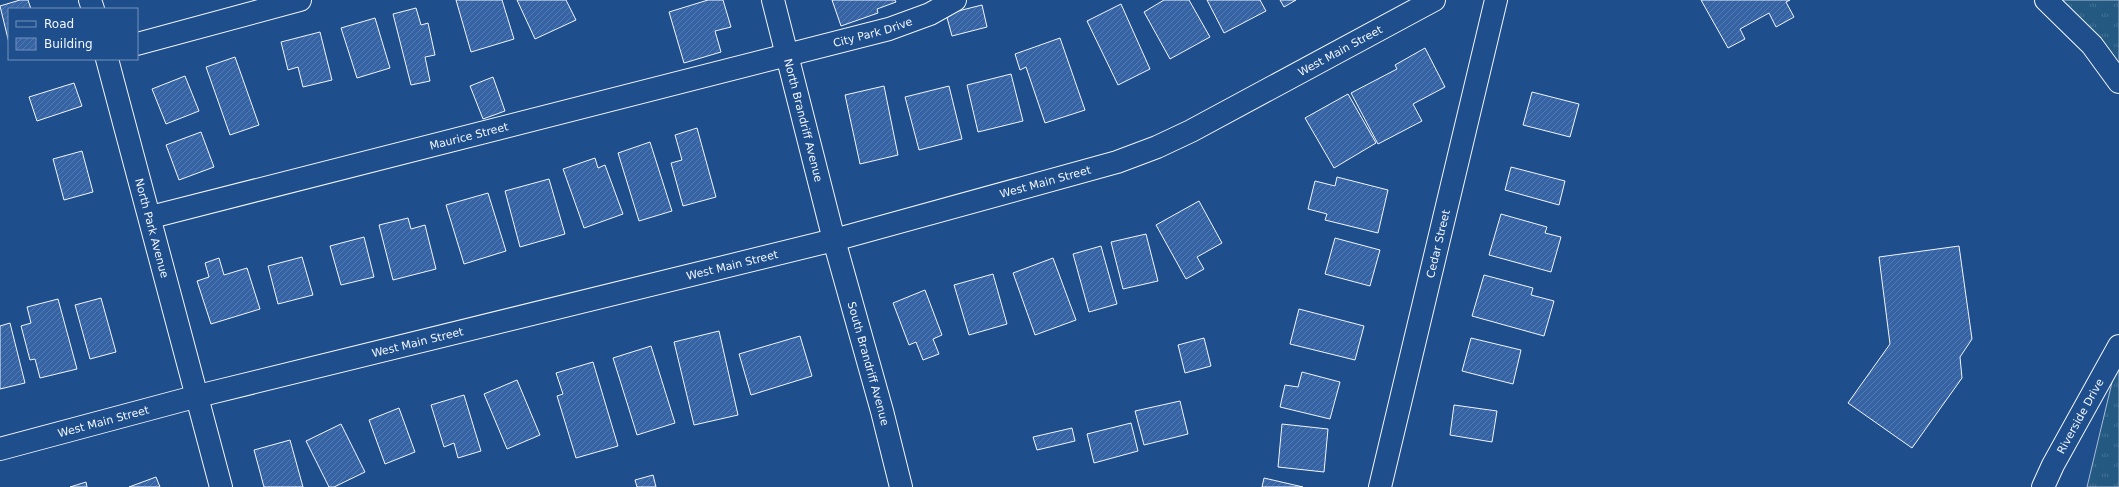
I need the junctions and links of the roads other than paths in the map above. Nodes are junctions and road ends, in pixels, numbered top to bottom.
1 (300, 0) edge
2 (773, 0) edge
3 (955, 0) edge
4 (1434, 0) edge
5 (1496, 0) edge
6 (2046, 0) edge
7 (138, 44) edge
8 (786, 54) junction
9 (108, 60) edge
10 (2119, 82) edge
11 (151, 217) junction
12 (834, 240) junction
13 (2119, 346) edge
14 (198, 396) junction
15 (0, 449) edge
16 (221, 487) edge
17 (901, 487) edge
18 (1380, 487) edge
19 (2043, 487) edge

1 - 7 main road
2 - 8 main road, North Brandriff Avenue
3 - 8 main road, City Park Drive
4 - 12 main road, West Main Street
5 - 18 main road, Cedar Street
6 - 10 main road
8 - 11 main road, Maurice Street
8 - 12 main road, North Brandriff Avenue
9 - 11 main road, North Park Avenue
11 - 14 main road, North Park Avenue
12 - 14 main road, West Main Street
12 - 17 main road, South Brandriff Avenue
13 - 19 main road, Riverside Drive
14 - 15 main road, West Main Street
14 - 16 main road, North Park Avenue

